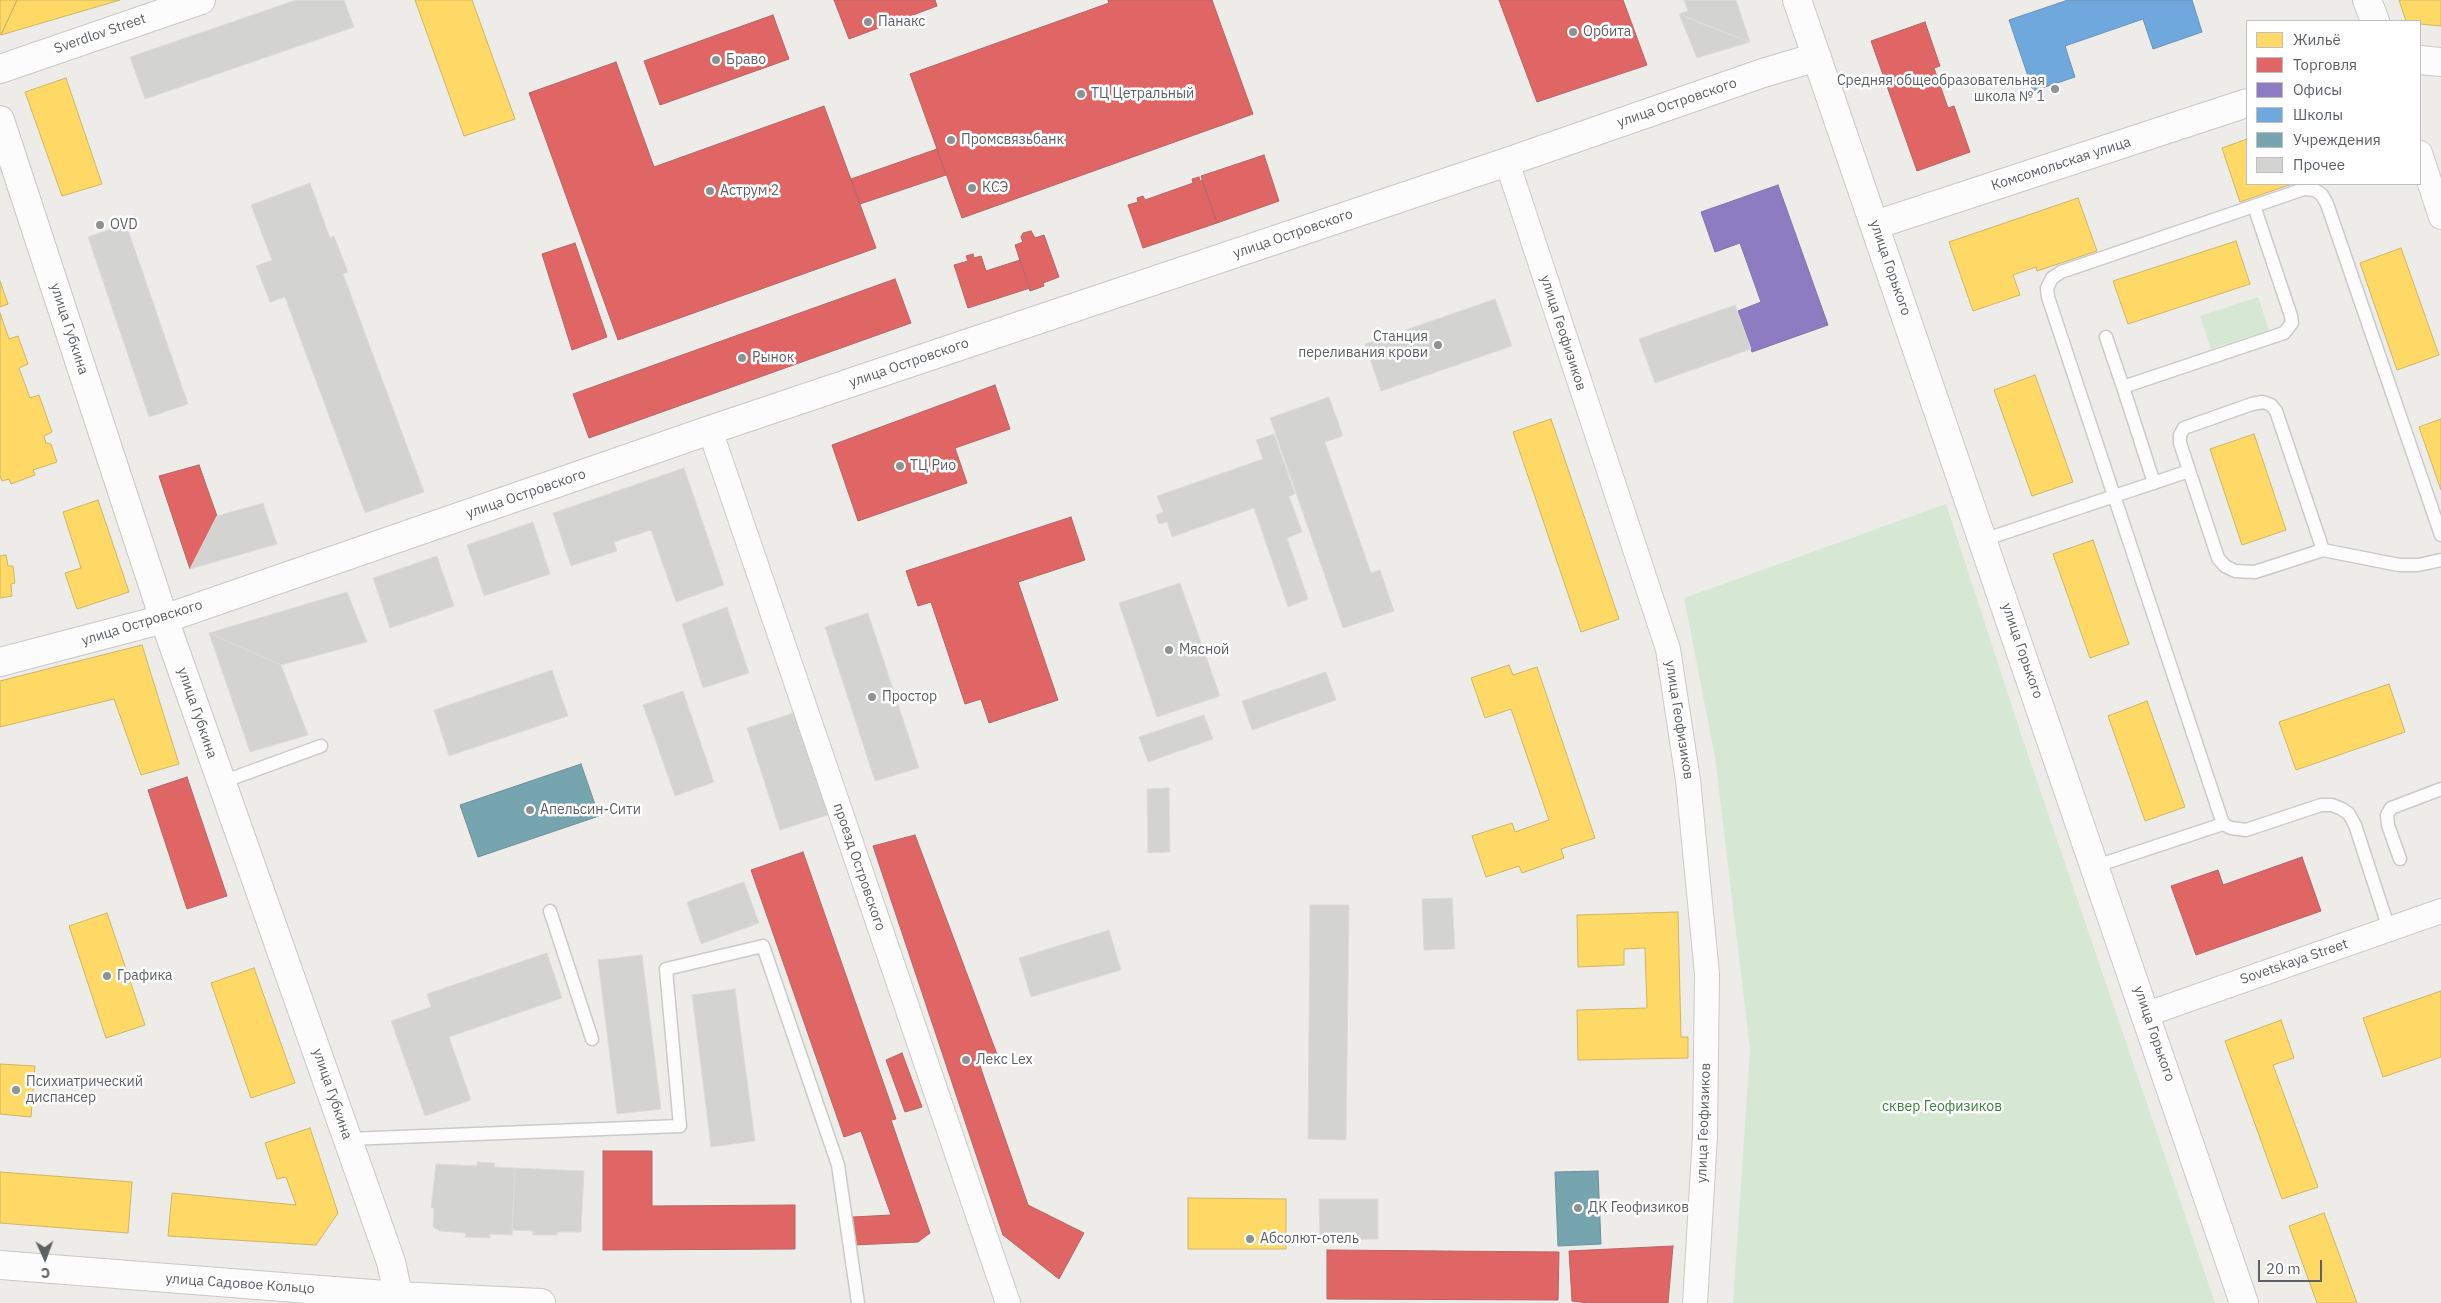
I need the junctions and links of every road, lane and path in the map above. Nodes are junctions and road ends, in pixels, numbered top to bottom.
1 (200, 0) edge
2 (1797, 0) edge
3 (2367, 0) edge
4 (2375, 20) edge
5 (1817, 57) junction
6 (2421, 60) edge
7 (2441, 62) edge
8 (0, 69) edge
9 (2246, 103) edge
10 (0, 120) edge
11 (2421, 155) edge
12 (1507, 162) junction
13 (2435, 183) edge
14 (2254, 206) junction
15 (2441, 217) edge
16 (1875, 224) junction
17 (2106, 337) dead end
18 (2123, 387) junction
19 (710, 430) junction
20 (2189, 471) junction
21 (2154, 483) junction
22 (2114, 496) junction
23 (2441, 536) edge
24 (1983, 540) junction
25 (2323, 550) junction
26 (2441, 560) edge
27 (164, 619) junction
28 (0, 662) edge
29 (321, 746) dead end
30 (222, 782) junction
31 (2441, 789) edge
32 (2223, 824) junction
33 (2400, 859) dead end
34 (2096, 866) junction
35 (550, 911) dead end
36 (2441, 911) edge
37 (2389, 929) junction
38 (2147, 1014) junction
39 (592, 1039) dead end
40 (348, 1139) junction
41 (0, 1265) edge
42 (399, 1300) edge
43 (541, 1303) edge
44 (858, 1303) edge
45 (1008, 1303) edge
46 (1695, 1303) edge
47 (2244, 1303) edge

1 - 8 street, Sverdlov Street
2 - 5 street, улица Горького
3 - 4 street
5 - 12 street, улица Островского
5 - 16 street, улица Горького
6 - 7 street
9 - 16 street, Комсомольская улица
10 - 27 street, улица Губкина
11 - 13 street
12 - 19 street, улица Островского
12 - 46 street, улица Геофизиков
13 - 15 street
14 - 18 lane
14 - 22 lane
14 - 23 lane
16 - 24 street, улица Горького
17 - 18 lane
18 - 21 lane
19 - 27 street, улица Островского
19 - 45 street, проезд Островского
20 - 21 lane
20 - 25 lane
20 - 25 lane
21 - 22 lane
22 - 24 lane
22 - 32 lane
24 - 34 street, улица Горького
25 - 26 lane
27 - 28 street, улица Островского
27 - 30 street, улица Губкина
29 - 30 lane
30 - 40 street, улица Губкина
31 - 33 lane
32 - 34 lane
32 - 37 lane
34 - 38 street, улица Горького
35 - 39 lane
36 - 37 street, Sovetskaya Street
37 - 38 street, Sovetskaya Street
38 - 47 street, улица Горького
40 - 42 street, улица Губкина
40 - 44 lane
41 - 42 street, улица Садовое Кольцо
42 - 43 street, улица Садовое Кольцо

